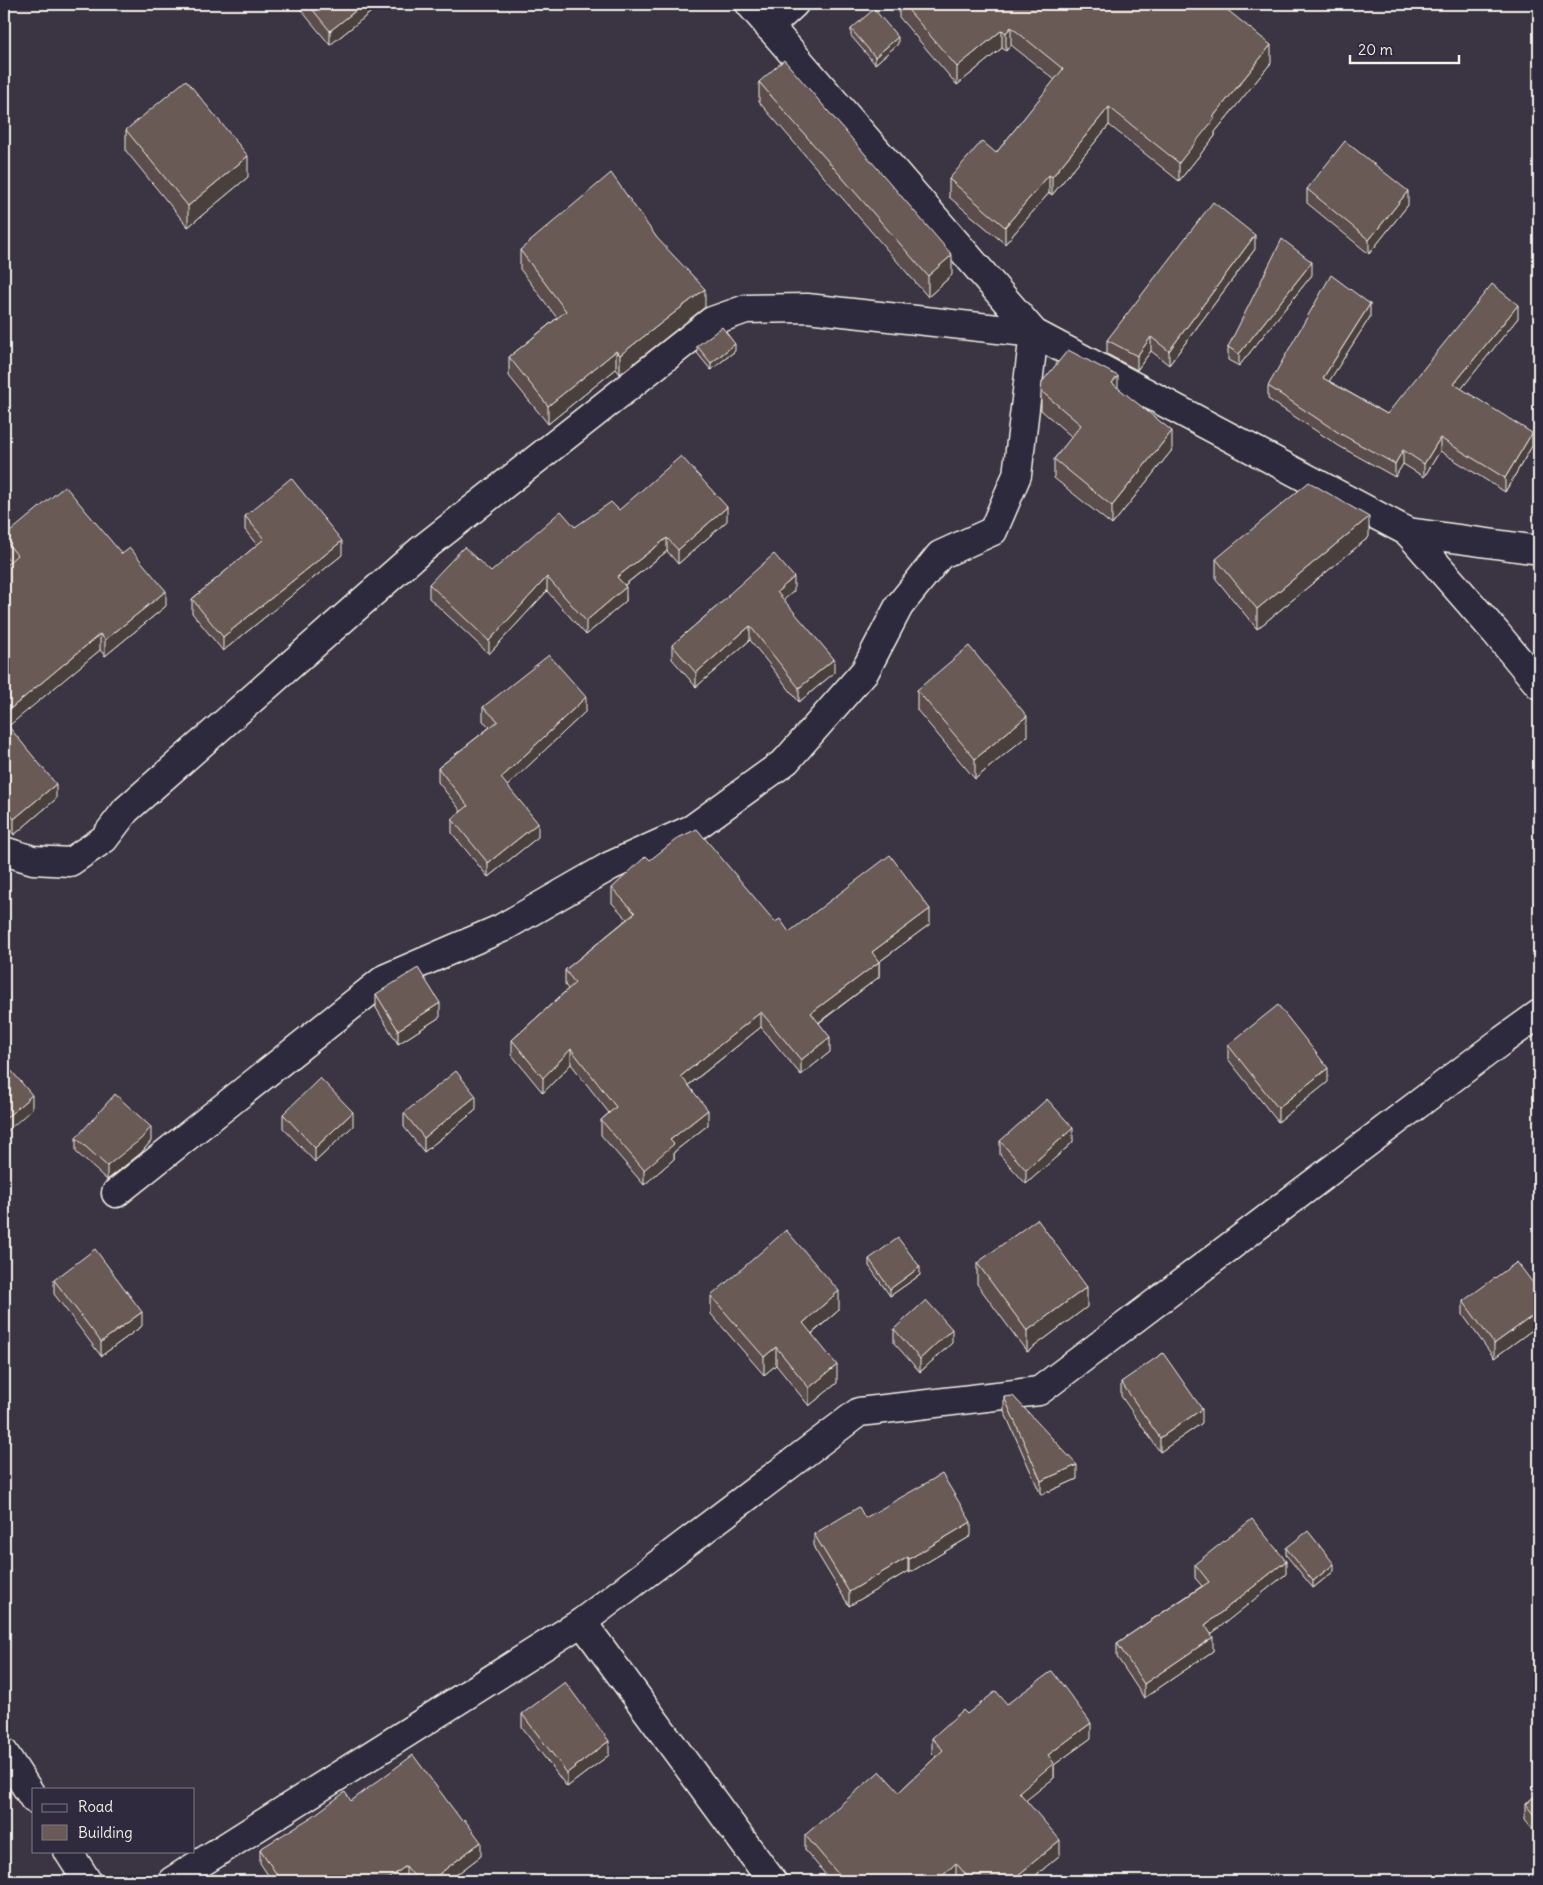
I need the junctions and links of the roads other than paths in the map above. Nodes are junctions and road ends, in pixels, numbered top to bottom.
1 (750, 4) edge
2 (794, 4) edge
3 (769, 27) junction
4 (1034, 333) junction
5 (1408, 532) junction
6 (1539, 550) edge
7 (1539, 685) edge
8 (4, 851) edge
9 (1539, 1014) edge
10 (116, 1193) dead end
11 (582, 1622) junction
12 (4, 1752) edge
13 (32, 1796) edge
14 (69, 1852) edge
15 (87, 1881) edge
16 (172, 1881) edge
17 (772, 1881) edge

1 - 3 street
2 - 3 street
3 - 4 street
4 - 5 street
4 - 8 street
4 - 10 street
5 - 6 street
5 - 7 street
9 - 11 street
11 - 16 street
11 - 17 street
12 - 13 street
14 - 15 street

